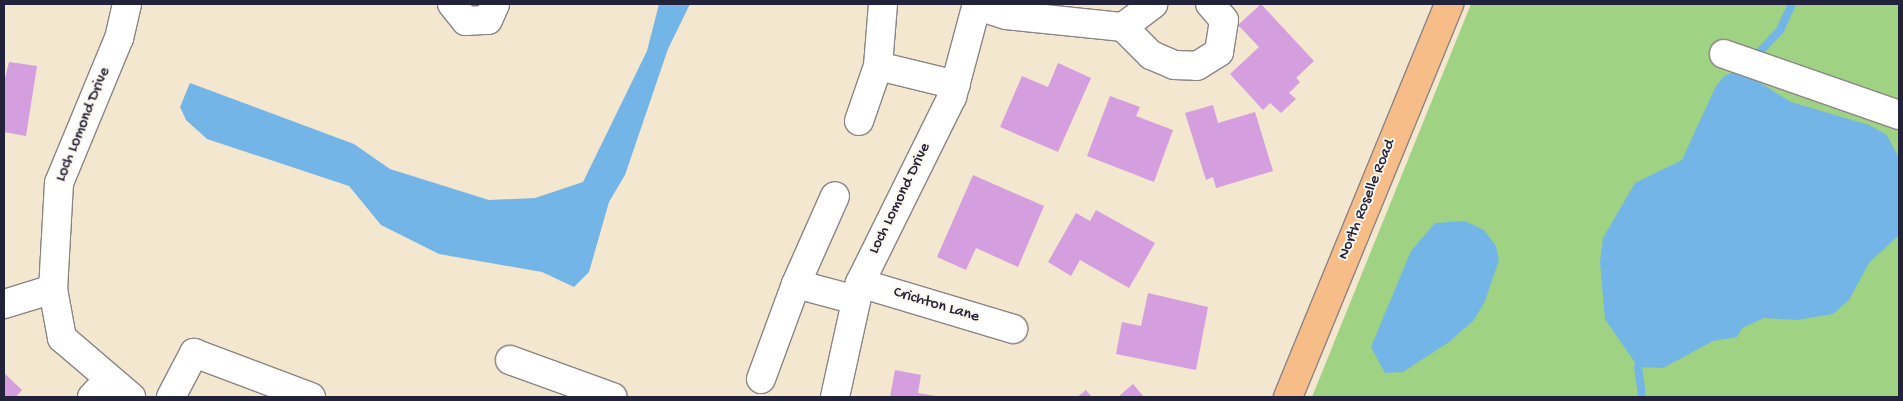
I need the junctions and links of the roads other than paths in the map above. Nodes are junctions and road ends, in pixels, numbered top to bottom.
1 (127, 4) edge
2 (452, 4) edge
3 (495, 4) edge
4 (883, 4) edge
5 (1153, 4) edge
6 (1210, 4) edge
7 (1449, 4) edge
8 (977, 5) edge
9 (1123, 27) junction
10 (1742, 61) dead end
11 (878, 66) junction
12 (956, 85) junction
13 (1899, 115) edge
14 (859, 121) dead end
15 (836, 196) dead end
16 (796, 284) junction
17 (54, 289) junction
18 (858, 292) junction
19 (4, 304) edge
20 (1013, 329) dead end
21 (510, 360) dead end
22 (761, 379) dead end
23 (101, 388) edge
24 (131, 397) edge
25 (171, 397) edge
26 (311, 397) edge
27 (612, 397) edge
28 (835, 397) edge
29 (1288, 397) edge

1 - 17 street, Loch Lomond Drive
2 - 3 street
4 - 11 street
5 - 9 street
6 - 9 street
7 - 29 main road, North Roselle Road
8 - 9 street
8 - 12 street, Loch Lomond Drive
10 - 13 street
11 - 12 street
11 - 14 street
12 - 18 street, Loch Lomond Drive
15 - 16 street
16 - 18 street, Crichton Lane
16 - 22 street
17 - 19 street
17 - 23 street, Loch Lomond Drive
18 - 20 street, Crichton Lane
18 - 28 street, Loch Lomond Drive
21 - 27 street
23 - 24 street, Loch Lomond Drive
25 - 26 street

